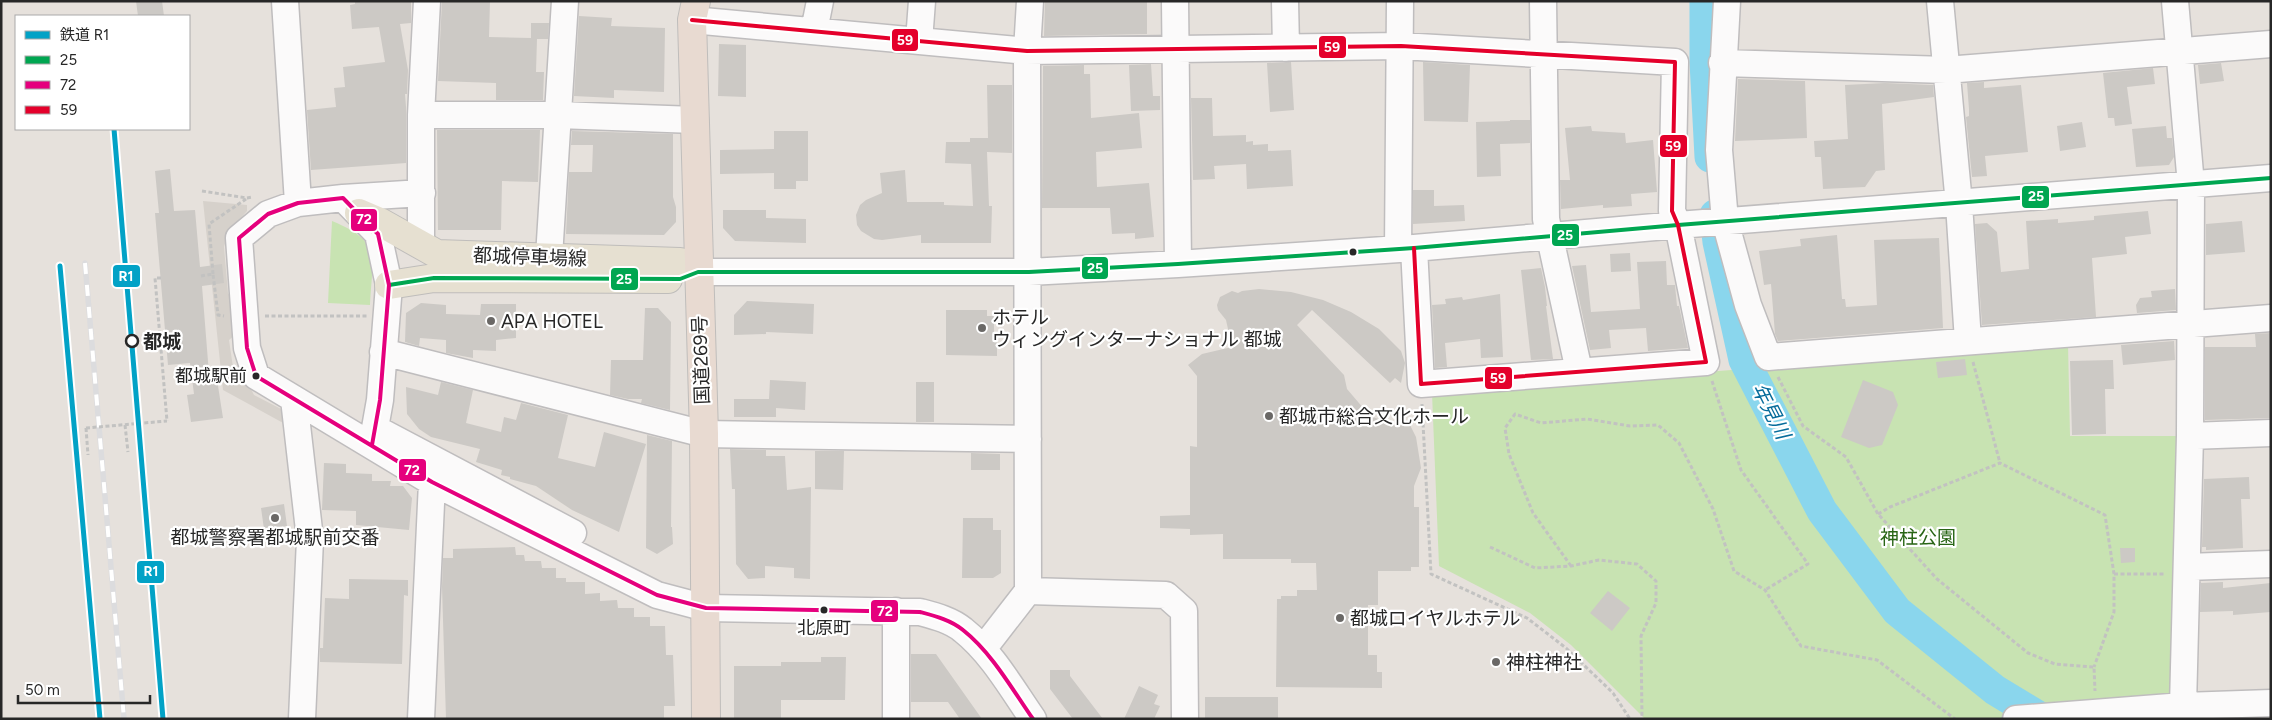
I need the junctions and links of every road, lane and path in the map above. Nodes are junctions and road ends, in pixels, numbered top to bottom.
1 (286, 1) edge
2 (427, 1) edge
3 (565, 1) edge
4 (820, 1) edge
5 (922, 1) edge
6 (1030, 1) edge
7 (1175, 1) edge
8 (1285, 1) edge
9 (1400, 1) edge
10 (1543, 1) edge
11 (1727, 1) edge
12 (1940, 1) edge
13 (2175, 1) edge
14 (694, 10) edge
15 (814, 31) junction
16 (919, 41) junction
17 (2271, 44) edge
18 (1401, 46) junction
19 (1286, 48) junction
20 (1175, 49) junction
21 (1027, 51) junction
22 (2179, 51) junction
23 (1542, 55) junction
24 (1722, 63) junction
25 (1946, 70) junction
26 (421, 115) junction
27 (558, 115) junction
28 (695, 120) junction
29 (2271, 178) edge
30 (2191, 185) junction
31 (202, 191) dead end
32 (422, 193) junction
33 (255, 197) dead end
34 (298, 203) junction
35 (1959, 204) junction
36 (351, 206) junction
37 (1725, 221) junction
38 (1678, 225) junction
39 (1548, 236) junction
40 (421, 245) junction
41 (1406, 248) junction
42 (549, 258) junction
43 (1178, 264) junction
44 (698, 272) junction
45 (1029, 272) junction
46 (201, 276) dead end
47 (161, 278) dead end
48 (389, 284) junction
49 (226, 316) dead end
50 (262, 316) dead end
51 (370, 316) dead end
52 (2271, 318) edge
53 (2190, 324) junction
54 (1968, 341) junction
55 (383, 352) junction
56 (1768, 358) junction
57 (1706, 362) junction
58 (1579, 371) junction
59 (1421, 384) junction
60 (294, 400) junction
61 (125, 425) junction
62 (2271, 433) edge
63 (704, 434) junction
64 (374, 436) junction
65 (2190, 436) junction
66 (1028, 439) junction
67 (128, 452) dead end
68 (88, 455) dead end
69 (2000, 463) junction
70 (432, 482) junction
71 (1878, 514) junction
72 (1490, 547) dead end
73 (2271, 564) edge
74 (1572, 566) junction
75 (2187, 570) junction
76 (2114, 574) junction
77 (1765, 590) junction
78 (1028, 591) junction
79 (706, 608) junction
80 (896, 611) junction
81 (983, 649) junction
82 (2094, 667) junction
83 (2271, 703) edge
84 (2183, 706) junction
85 (2085, 713) junction
86 (302, 719) edge
87 (421, 719) edge
88 (706, 719) edge
89 (896, 719) edge
90 (1033, 719) edge
91 (1185, 719) edge
92 (1630, 719) edge
93 (1642, 719) edge
94 (1955, 719) edge
95 (2016, 719) edge

1 - 34 street
2 - 26 street
3 - 27 street
4 - 15 street
5 - 16 street
6 - 21 street
7 - 20 street
8 - 19 street
9 - 18 street
10 - 23 street
11 - 24 street
12 - 25 street
13 - 22 street
14 - 15 street
14 - 28 highway, 国道269号
15 - 16 street
16 - 21 street
17 - 22 street
18 - 19 street
18 - 23 street
18 - 41 street
19 - 20 street
20 - 21 street
20 - 43 street
21 - 45 street
22 - 25 street
22 - 30 street
23 - 38 street
23 - 39 street
24 - 25 street
24 - 37 street
25 - 35 street
26 - 27 street
26 - 32 street
27 - 28 street
27 - 42 street
28 - 44 highway, 国道269号
29 - 30 street
30 - 35 street
30 - 53 street
31 - 33 path
32 - 36 street
32 - 40 street
34 - 36 street
34 - 60 street
35 - 37 street
35 - 54 street
36 - 40 main road, 都城停車場線
36 - 48 street
37 - 38 street
37 - 56 street
38 - 39 street
38 - 57 street
39 - 41 street
39 - 58 street
40 - 42 main road, 都城停車場線
41 - 43 street
41 - 59 street
42 - 44 main road, 都城停車場線
43 - 45 street
44 - 45 street
44 - 48 main road, 都城停車場線
44 - 63 highway, 国道269号
45 - 66 street
46 - 49 path
47 - 61 path, bridge
48 - 55 street
50 - 51 path
52 - 53 street
53 - 54 street
53 - 65 street
54 - 56 street
54 - 69 path
55 - 63 street
55 - 64 street
56 - 71 path
57 - 58 street
57 - 77 path
58 - 59 street
59 - 92 path
60 - 64 street
60 - 86 street
61 - 67 path
61 - 68 path, bridge
62 - 65 street
63 - 66 street
63 - 79 highway, 国道269号
64 - 70 street
64 - 79 street
65 - 75 street
66 - 78 street
69 - 71 path
69 - 76 path
70 - 79 street
70 - 87 street
71 - 82 path
72 - 74 path
73 - 75 street
74 - 77 path
74 - 93 path
75 - 76 path
75 - 84 street
76 - 82 path
77 - 94 path
78 - 81 street
78 - 91 street
79 - 80 street
79 - 88 highway, 国道269号
80 - 81 street
80 - 89 street
81 - 90 street
82 - 85 path
83 - 84 street
84 - 85 street
85 - 95 street

